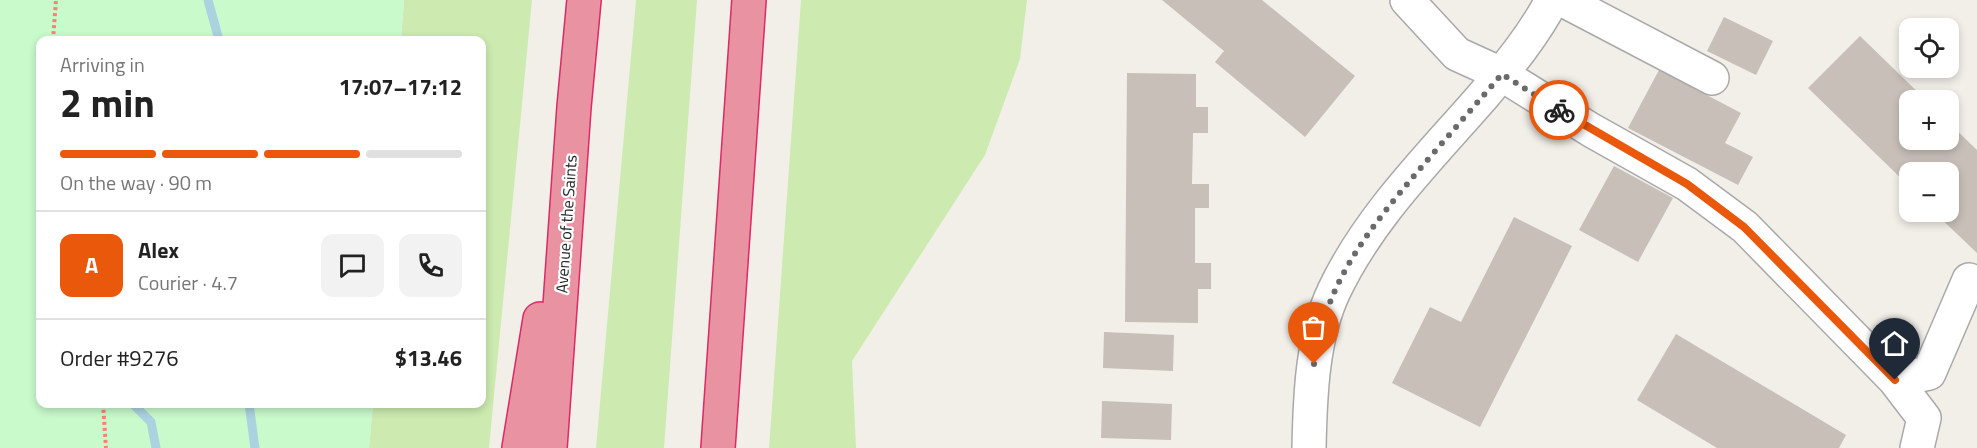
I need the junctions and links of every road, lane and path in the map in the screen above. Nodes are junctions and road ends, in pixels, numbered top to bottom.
1 (56, 0) edge
2 (584, 0) edge
3 (749, 0) edge
4 (1407, 0) edge
5 (1552, 0) edge
6 (1563, 0) edge
7 (53, 36) edge
8 (1502, 74) junction
9 (1712, 78) dead end
10 (574, 107) junction
11 (1969, 280) dead end
12 (1895, 380) junction
13 (103, 408) edge
14 (106, 448) edge
15 (519, 448) edge
16 (550, 448) edge
17 (718, 448) edge
18 (1309, 448) edge
19 (1917, 448) edge

1 - 7 path
2 - 10 highway, Avenue of the Saints
3 - 17 highway
4 - 8 street
5 - 8 street
6 - 9 street
8 - 12 street
8 - 18 street
10 - 15 highway
10 - 16 highway, Avenue of the Saints
11 - 12 street
12 - 19 street
13 - 14 path

